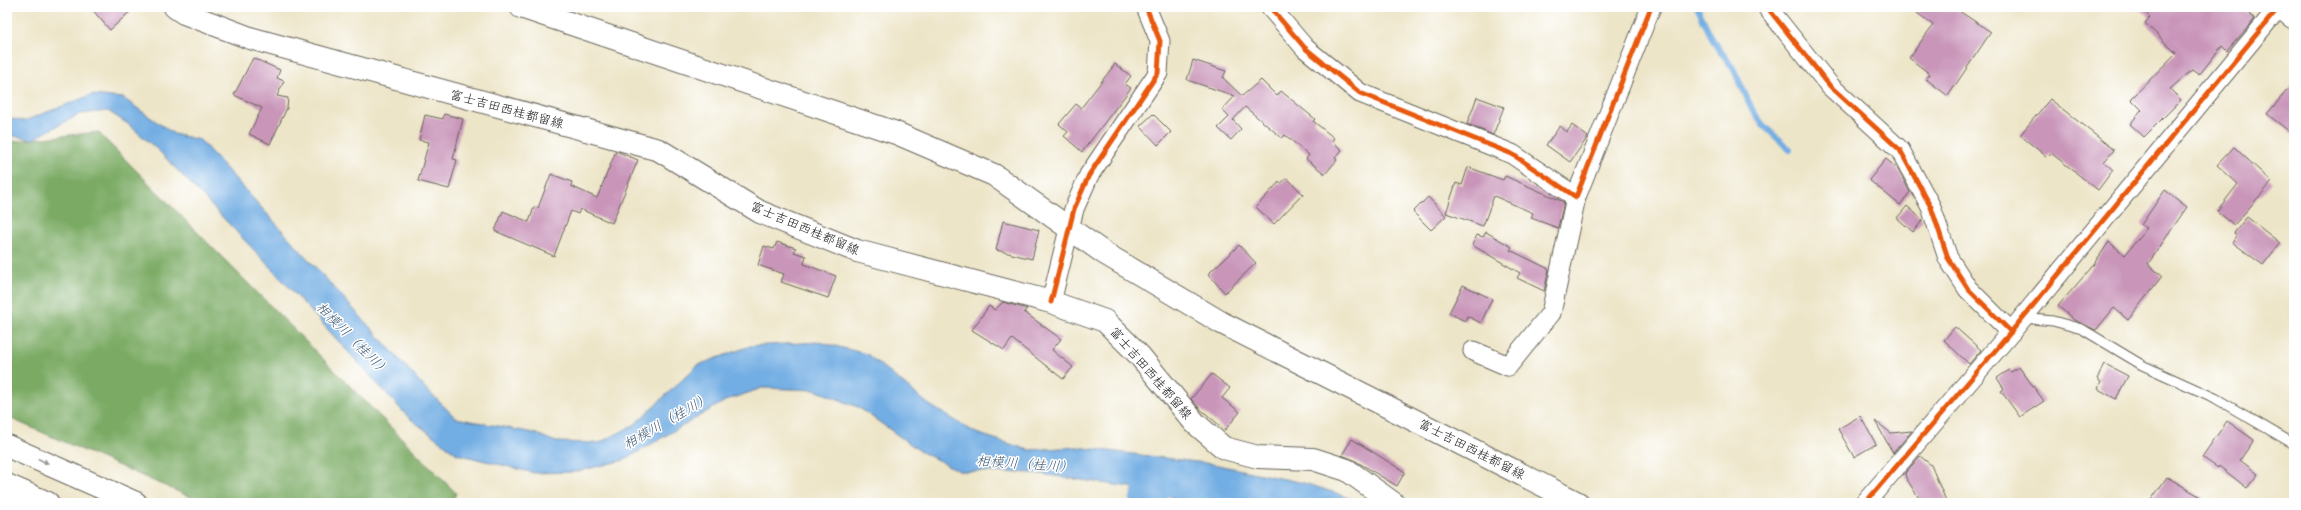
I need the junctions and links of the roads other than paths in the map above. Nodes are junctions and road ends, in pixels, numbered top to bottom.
1 (176, 7) edge
2 (521, 7) edge
3 (1146, 7) edge
4 (1270, 7) edge
5 (1651, 7) edge
6 (1767, 7) edge
7 (2280, 7) edge
8 (2294, 18) edge
9 (1576, 196) junction
10 (1051, 302) junction
11 (2017, 325) junction
12 (1473, 351) dead end
13 (2294, 444) edge
14 (7, 446) edge
15 (7, 485) edge
16 (48, 503) edge
17 (136, 503) edge
18 (1393, 503) edge
19 (1578, 503) edge
20 (1865, 503) edge

1 - 10 main road, 富士吉田西桂都留線
2 - 19 main road, 富士吉田西桂都留線
3 - 10 street
4 - 9 street
5 - 9 street
6 - 11 street
7 - 8 main road
7 - 11 street
9 - 12 street
10 - 18 main road, 富士吉田西桂都留線
11 - 13 lane
11 - 20 street
14 -> 17 main road
15 - 16 main road

